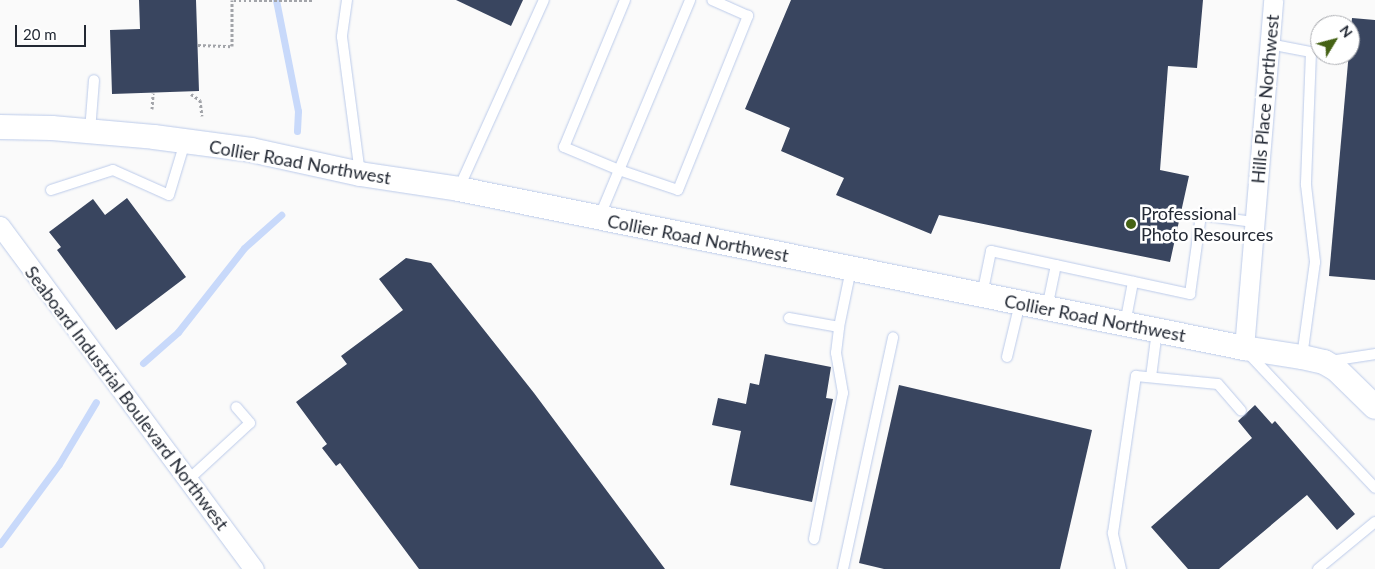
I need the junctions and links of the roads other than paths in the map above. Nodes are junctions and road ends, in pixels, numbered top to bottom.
1 (347, 0) edge
2 (544, 0) edge
3 (624, 0) edge
4 (690, 0) edge
5 (712, 0) edge
6 (1273, 0) edge
7 (1269, 44) junction
8 (94, 80) dead end
9 (0, 127) edge
10 (90, 131) junction
11 (185, 142) junction
12 (619, 170) junction
13 (360, 174) junction
14 (459, 189) junction
15 (50, 190) dead end
16 (599, 218) junction
17 (1254, 222) junction
18 (0, 226) edge
19 (1056, 265) junction
20 (851, 269) junction
21 (1134, 282) junction
22 (982, 295) junction
23 (1020, 303) junction
24 (1047, 308) junction
25 (789, 318) dead end
26 (1125, 324) junction
27 (839, 327) junction
28 (1157, 331) junction
29 (893, 336) dead end
30 (1244, 348) junction
31 (1375, 354) edge
32 (1007, 357) dead end
33 (1313, 359) junction
34 (1151, 377) junction
35 (236, 407) dead end
36 (1375, 407) edge
37 (1241, 410) dead end
38 (188, 480) junction
39 (1375, 488) edge
40 (1375, 522) edge
41 (814, 539) dead end
42 (254, 569) edge
43 (843, 569) edge
44 (1121, 569) edge
45 (1318, 569) edge

1 - 13 lane
2 - 14 lane
3 - 12 lane
4 - 12 lane
5 - 12 lane
6 - 7 street, Hills Place Northwest
7 - 17 street, Hills Place Northwest
7 - 33 lane
8 - 10 lane
9 - 10 street, Collier Road Northwest
10 - 11 street, Collier Road Northwest
11 - 13 street, Collier Road Northwest
11 - 15 lane
12 - 16 lane
13 - 14 street, Collier Road Northwest
14 - 16 street, Collier Road Northwest
16 - 20 street, Collier Road Northwest
17 - 21 lane
17 - 30 street, Hills Place Northwest
18 - 38 street, Seaboard Industrial Boulevard Northwest
19 - 21 lane
19 - 22 lane
19 - 24 lane
20 - 22 street, Collier Road Northwest
20 - 27 lane
21 - 26 lane
22 - 23 street, Collier Road Northwest
23 - 24 street, Collier Road Northwest
23 - 32 lane
24 - 26 street, Collier Road Northwest
25 - 27 lane
26 - 28 street, Collier Road Northwest
27 - 41 lane
28 - 30 street, Collier Road Northwest
28 - 34 lane
29 - 43 lane
30 - 33 street, Collier Road Northwest
30 - 39 lane
31 - 33 lane
33 - 36 street, Collier Road Northwest
34 - 37 lane
34 - 44 lane
35 - 38 lane
38 - 42 street, Seaboard Industrial Boulevard Northwest
40 - 45 lane

